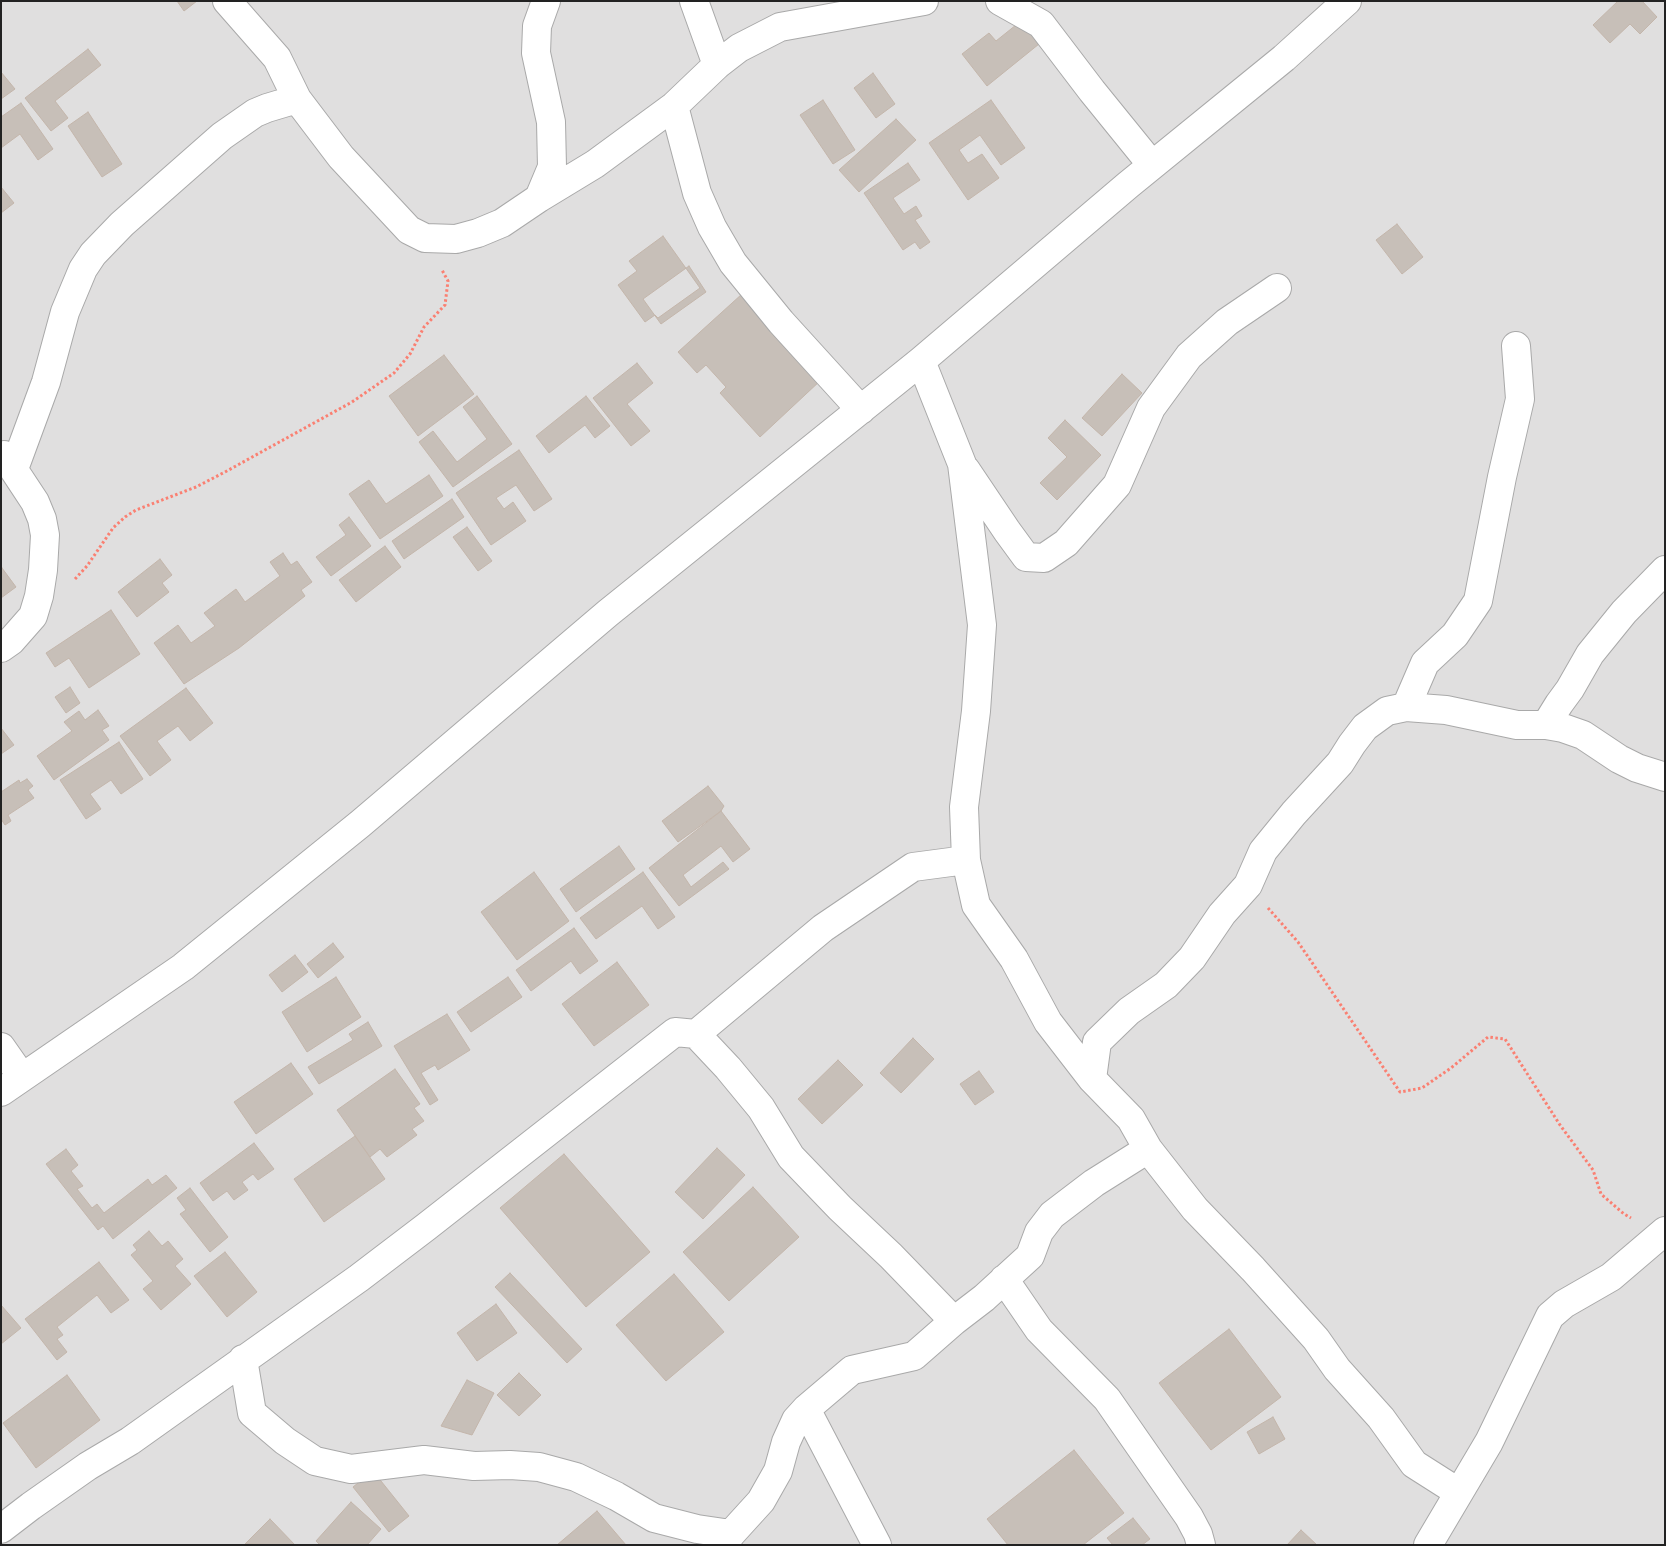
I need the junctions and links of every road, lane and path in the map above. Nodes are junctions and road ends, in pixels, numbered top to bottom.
1 (227, 1) edge
2 (546, 1) edge
3 (694, 1) edge
4 (924, 1) edge
5 (1000, 1) edge
6 (1347, 1) edge
7 (717, 65) junction
8 (297, 99) junction
9 (674, 106) junction
10 (1152, 165) junction
11 (539, 198) junction
12 (425, 238) junction
13 (1277, 288) dead end
14 (1516, 346) dead end
15 (921, 362) junction
16 (861, 410) junction
17 (8, 460) edge
18 (962, 464) junction
19 (1665, 570) edge
20 (75, 580) dead end
21 (1, 648) edge
22 (1406, 706) junction
23 (1546, 725) junction
24 (1661, 780) edge
25 (966, 860) junction
26 (1248, 886) junction
27 (696, 1034) junction
28 (1, 1047) edge
29 (1092, 1079) junction
30 (12, 1084) edge
31 (1148, 1149) junction
32 (1660, 1235) edge
33 (1004, 1280) junction
34 (954, 1321) junction
35 (243, 1359) junction
36 (806, 1409) junction
37 (1458, 1492) junction
38 (1, 1529) edge
39 (728, 1539) edge
40 (877, 1545) edge
41 (1201, 1545) edge
42 (1428, 1545) edge

1 - 8 street
2 - 11 street
3 - 7 street
4 - 7 street
5 - 10 street
6 - 10 street
7 - 9 street
8 - 12 street
8 - 17 street
9 - 11 street
9 - 16 street
10 - 15 street
11 - 12 street
12 - 20 path
13 - 18 street
14 - 22 street
15 - 16 street
15 - 18 street
16 - 30 street
17 - 21 street
18 - 25 street
19 - 23 street
22 - 23 street
22 - 26 street
23 - 24 street
25 - 27 street
25 - 29 street
26 - 29 street
26 - 32 path
27 - 34 street
27 - 35 street
28 - 30 street
29 - 31 street
31 - 33 street
31 - 37 street
32 - 37 street
33 - 34 street
33 - 41 street
34 - 36 street
35 - 38 street
35 - 39 street
36 - 39 street
36 - 40 street
37 - 42 street

